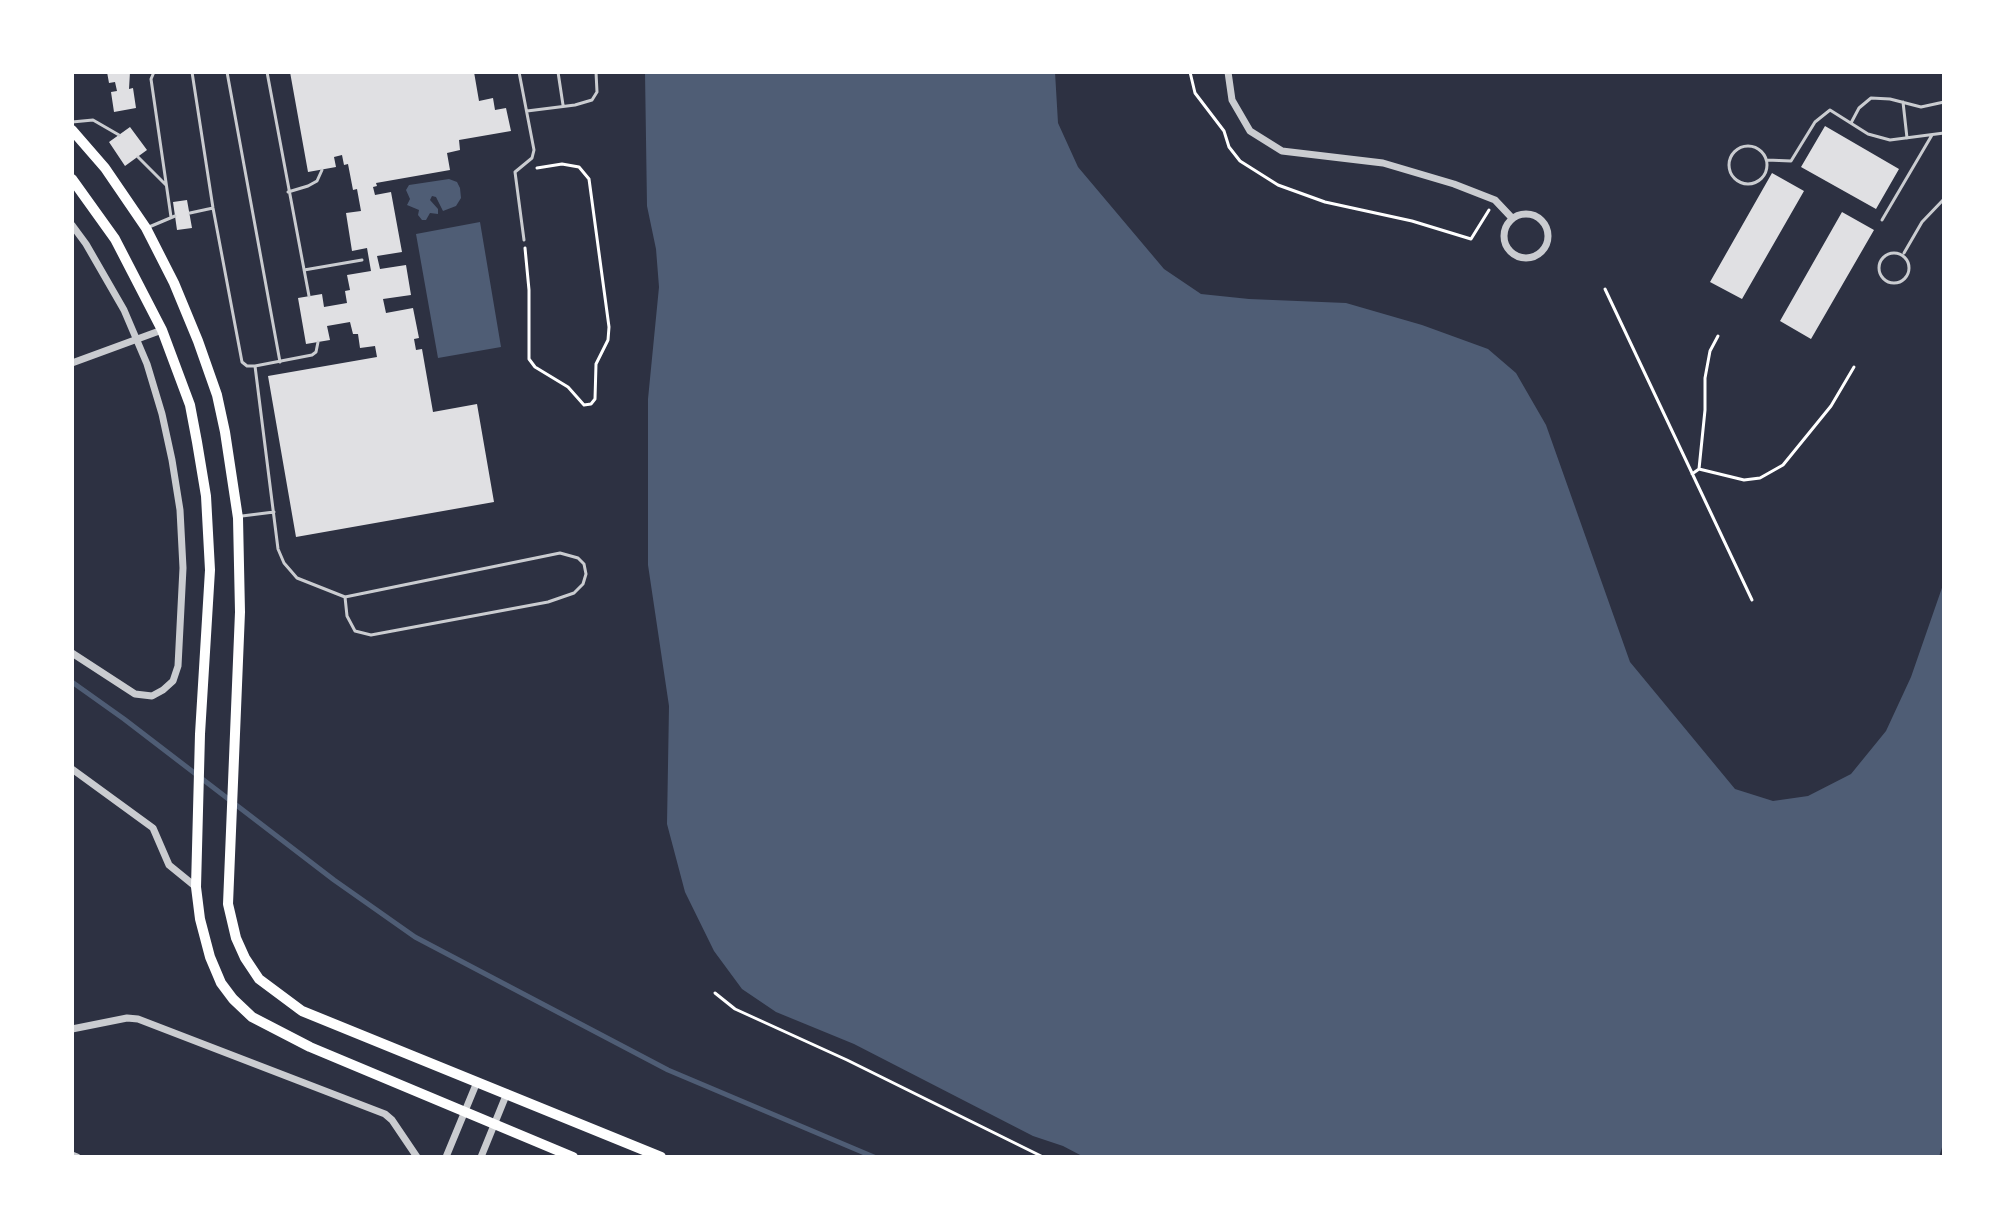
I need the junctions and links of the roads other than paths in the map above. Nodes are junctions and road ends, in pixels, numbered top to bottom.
1 (154, 72) edge
2 (192, 72) edge
3 (227, 72) edge
4 (267, 72) edge
5 (519, 72) edge
6 (558, 72) edge
7 (596, 72) edge
8 (1228, 72) edge
9 (1903, 102) junction
10 (1944, 102) edge
11 (563, 105) junction
12 (527, 111) junction
13 (72, 122) edge
14 (1851, 123) junction
15 (72, 130) edge
16 (1944, 133) edge
17 (119, 135) dead end
18 (1932, 135) junction
19 (1907, 138) junction
20 (138, 157) dead end
21 (1767, 160) junction
22 (322, 170) dead end
23 (72, 179) edge
24 (167, 186) junction
25 (288, 192) junction
26 (1944, 199) edge
27 (213, 208) junction
28 (190, 213) dead end
29 (1512, 218) junction
30 (1882, 220) dead end
31 (72, 225) edge
32 (146, 228) junction
33 (524, 240) road end
34 (1903, 254) junction
35 (362, 260) dead end
36 (304, 270) junction
37 (309, 296) dead end
38 (162, 330) junction
39 (137, 339) junction
40 (318, 342) dead end
41 (280, 362) junction
42 (72, 363) edge
43 (255, 366) junction
44 (274, 512) junction
45 (238, 518) junction
46 (345, 597) junction
47 (72, 653) edge
48 (72, 769) edge
49 (196, 887) junction
50 (72, 1029) edge
51 (477, 1082) junction
52 (507, 1093) junction
53 (465, 1111) junction
54 (494, 1125) junction
55 (417, 1157) edge
56 (446, 1157) edge
57 (481, 1157) edge
58 (573, 1157) edge
59 (661, 1157) edge

1 - 24 lane
2 - 27 lane
3 - 41 lane
4 - 25 lane
5 - 12 lane
6 - 11 lane
7 - 11 lane
8 - 29 street
9 - 10 lane
9 - 14 lane
9 - 19 lane
11 - 12 lane
12 - 33 lane
13 - 17 lane
14 - 19 lane
14 - 21 lane
15 - 32 main road
16 - 18 lane
18 - 19 lane
18 - 30 lane
20 - 24 lane
21 - 21 lane
22 - 25 lane
23 - 38 main road
24 - 32 lane
25 - 36 lane
26 - 34 lane
27 - 28 lane
27 - 43 lane
29 - 29 street
31 - 39 street
32 - 45 main road
34 - 34 lane
35 - 36 lane
36 - 37 lane
38 - 39 street
38 - 49 main road
39 - 42 street
39 - 47 street
40 - 41 lane
41 - 43 lane
43 - 44 lane
44 - 45 lane
44 - 46 lane
45 - 51 main road
46 - 46 lane
48 - 49 street
49 - 53 main road
50 - 55 street
51 - 52 main road
51 - 53 street
52 - 54 street
52 - 59 main road
53 - 54 main road
53 - 56 street
54 - 57 street
54 - 58 main road

